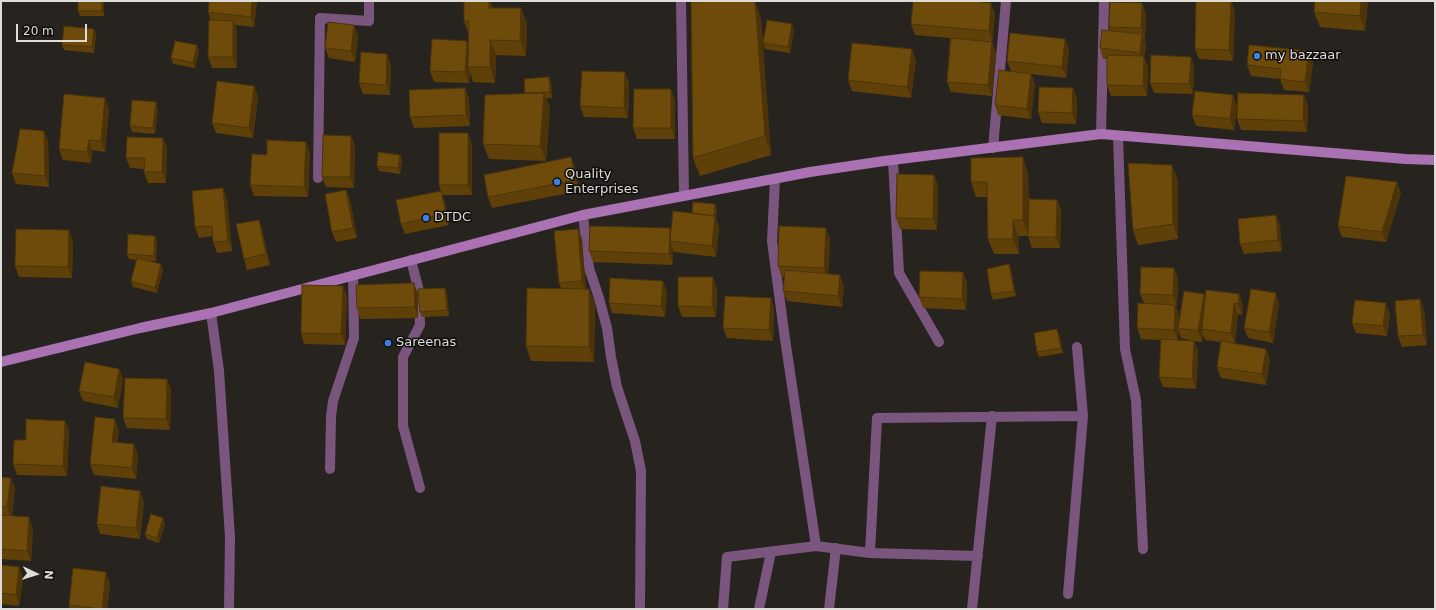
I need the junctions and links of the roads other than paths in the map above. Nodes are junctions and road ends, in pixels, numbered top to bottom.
1 (369, 1) edge
2 (681, 1) edge
3 (1006, 1) edge
4 (1104, 1) edge
5 (1101, 134) junction
6 (1118, 136) junction
7 (993, 148) junction
8 (893, 160) junction
9 (1435, 160) edge
10 (318, 178) dead end
11 (775, 178) junction
12 (684, 195) junction
13 (583, 215) junction
14 (411, 260) junction
15 (353, 275) junction
16 (212, 313) junction
17 (939, 342) dead end
18 (1077, 347) dead end
19 (1, 362) edge
20 (992, 416) junction
21 (1083, 416) junction
22 (330, 469) dead end
23 (420, 488) dead end
24 (816, 546) junction
25 (836, 548) junction
26 (1143, 549) dead end
27 (771, 552) junction
28 (870, 553) junction
29 (978, 556) junction
30 (1068, 594) dead end
31 (229, 609) edge
32 (640, 609) edge
33 (723, 609) edge
34 (759, 609) edge
35 (829, 609) edge
36 (972, 609) edge

1 - 10 street
2 - 12 street
3 - 7 street
4 - 5 street
5 - 6 main road
5 - 7 main road
6 - 9 main road
6 - 26 street
7 - 8 main road
8 - 11 main road
8 - 17 street
11 - 12 main road
11 - 24 street
12 - 13 main road
13 - 14 main road
13 - 32 street
14 - 15 main road
14 - 23 street
15 - 16 main road
15 - 22 street
16 - 19 main road
16 - 31 street
18 - 21 street
20 - 21 street
20 - 28 street
20 - 29 street
21 - 30 street
24 - 25 street
24 - 27 street
25 - 28 street
25 - 35 street
27 - 33 street
27 - 34 street
28 - 29 street
29 - 36 street

